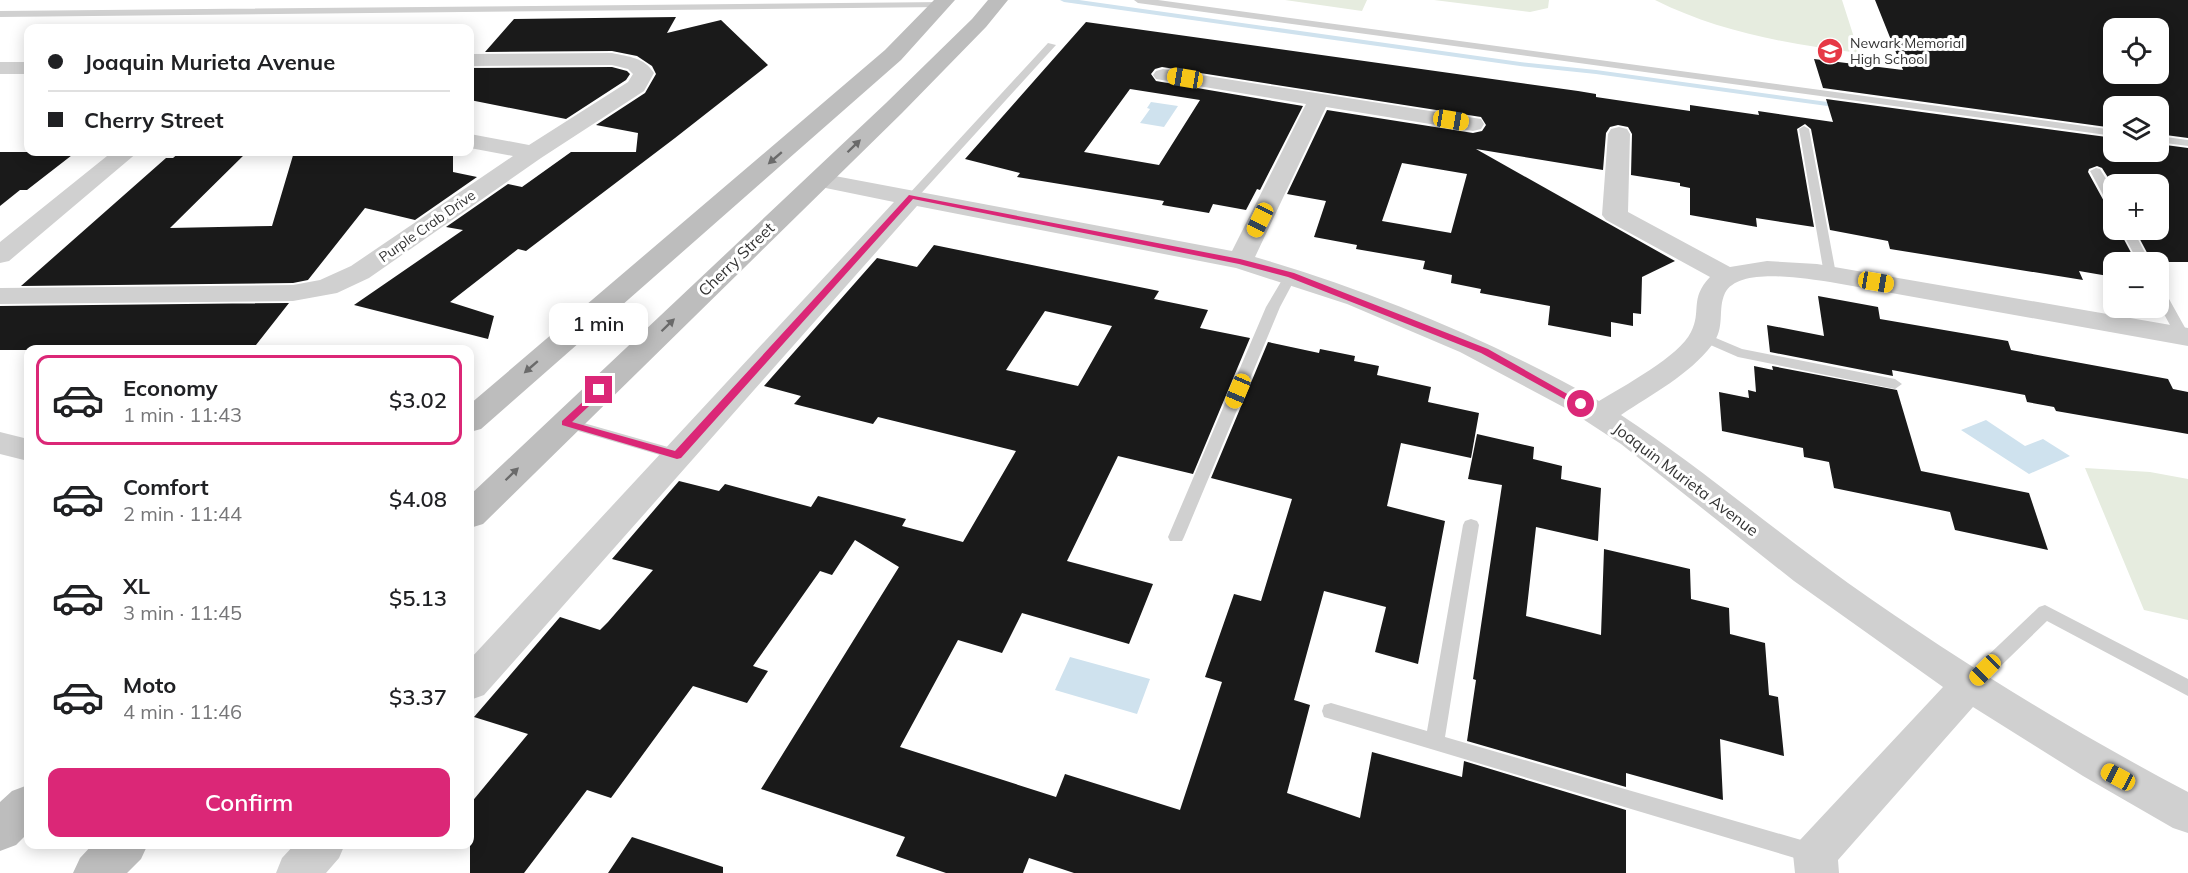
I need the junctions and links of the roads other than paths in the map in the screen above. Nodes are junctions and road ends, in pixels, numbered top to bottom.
1 (998, 0) edge
2 (1138, 0) edge
3 (943, 2) edge
4 (0, 14) edge
5 (1051, 45) dead end
6 (893, 55) junction
7 (474, 60) edge
8 (0, 68) edge
9 (24, 68) edge
10 (1163, 75) dead end
11 (1319, 99) junction
12 (1473, 124) dead end
13 (1804, 129) dead end
14 (2103, 132) edge
15 (1619, 134) dead end
16 (2169, 140) edge
17 (474, 142) edge
18 (2188, 143) edge
19 (533, 153) junction
20 (121, 156) edge
21 (2096, 171) dead end
22 (819, 180) junction
23 (2103, 184) edge
24 (912, 197) junction
25 (0, 255) edge
26 (1240, 261) junction
27 (1830, 274) junction
28 (1291, 275) junction
29 (1728, 276) junction
30 (0, 296) edge
31 (2169, 309) edge
32 (2185, 336) edge
33 (1704, 337) junction
34 (1895, 384) dead end
35 (1600, 415) junction
36 (474, 418) edge
37 (566, 423) junction
38 (0, 443) edge
39 (24, 449) edge
40 (677, 455) junction
41 (474, 511) edge
42 (1471, 525) dead end
43 (1176, 537) dead end
44 (474, 680) edge
45 (1970, 684) junction
46 (2188, 688) edge
47 (1331, 711) dead end
48 (1435, 742) junction
49 (24, 809) edge
50 (2188, 814) edge
51 (0, 830) edge
52 (121, 849) edge
53 (320, 849) edge
54 (1816, 863) edge
55 (96, 873) edge
56 (298, 873) edge

22 -> 1 main road, Cherry Street
2 - 14 lane
3 - 4 lane
3 - 6 main road
5 - 24 lane
6 - 22 main road
6 -> 36 main road
7 - 19 street, Purple Crab Drive
8 - 9 street
10 - 11 street
11 - 12 street
11 - 26 street
13 - 27 lane
15 - 29 street
16 - 18 lane
17 - 19 street
19 - 30 street, Purple Crab Drive
20 - 25 street
21 - 23 lane
22 - 24 street, Joaquin Murieta Avenue
37 -> 22 main road, Cherry Street
24 - 26 street, Joaquin Murieta Avenue
24 - 40 street
26 - 28 street, Joaquin Murieta Avenue
27 - 29 street
27 - 32 street
28 - 35 street, Joaquin Murieta Avenue
28 - 43 lane
29 - 33 street
31 - 32 lane
33 - 34 lane
33 - 35 street
35 - 45 street, Joaquin Murieta Avenue
37 - 40 lane
41 -> 37 main road, Cherry Street
38 - 39 street
40 - 44 street
42 - 48 lane
45 - 46 lane
45 - 50 street, Joaquin Murieta Avenue
45 - 54 street
47 - 48 lane
48 - 54 lane
49 - 51 main road
52 - 55 main road
53 - 56 street

